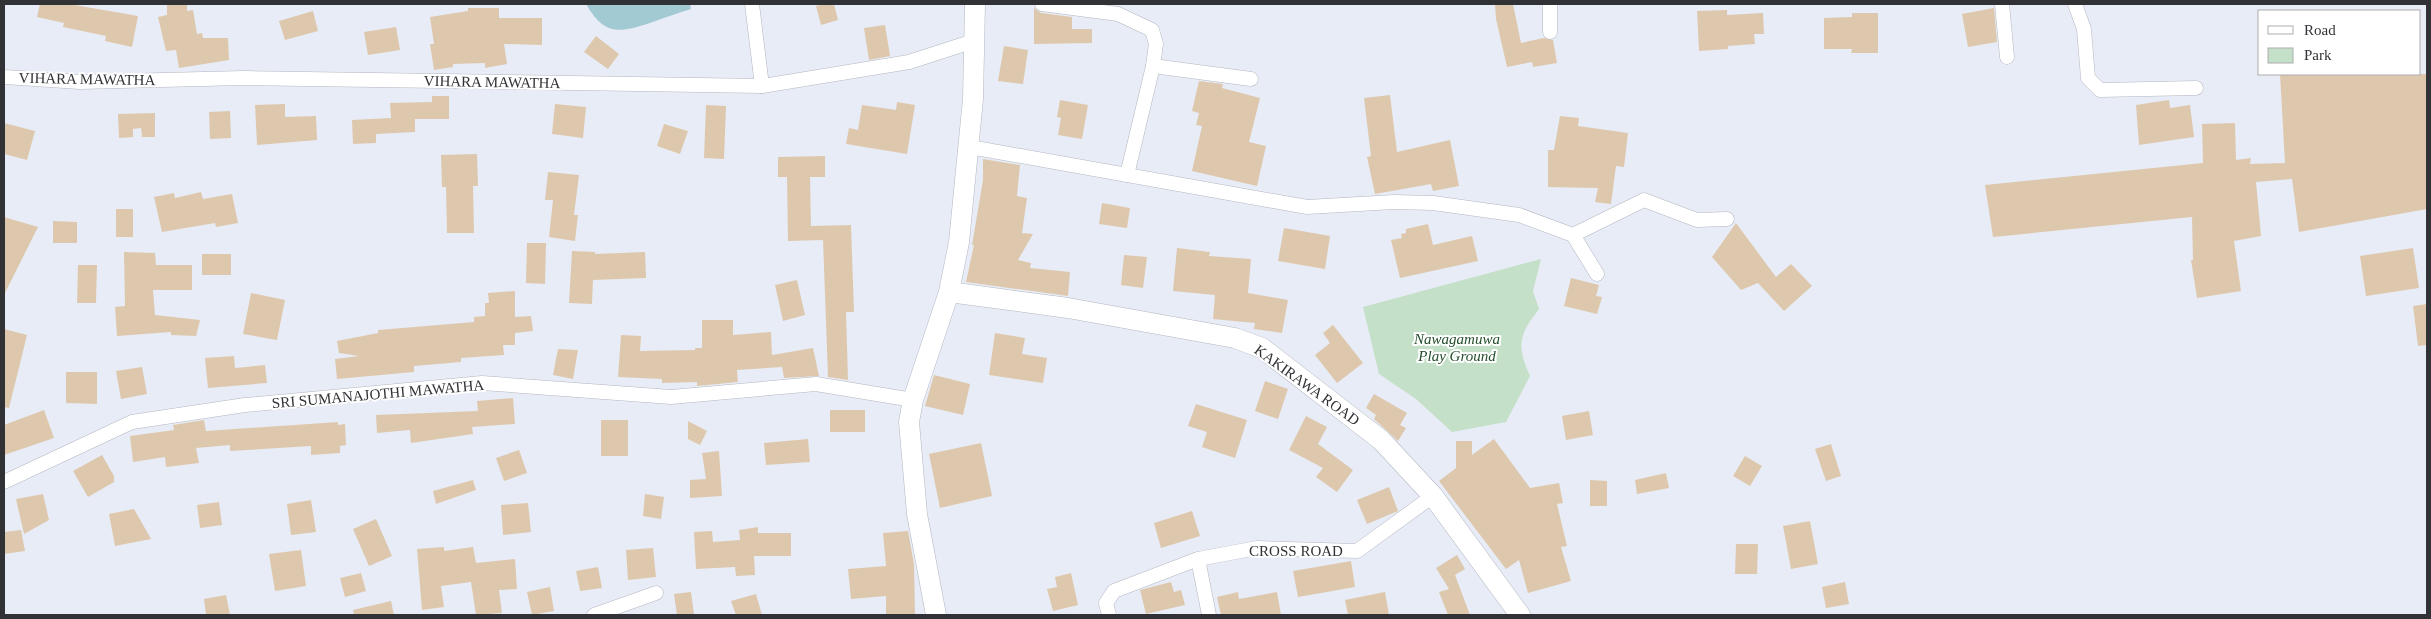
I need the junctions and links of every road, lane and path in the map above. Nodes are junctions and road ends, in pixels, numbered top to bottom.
1 (752, 4) edge
2 (974, 4) edge
3 (1042, 4) edge
4 (1550, 4) edge
5 (2002, 4) edge
6 (2075, 4) edge
7 (1550, 32) dead end
8 (974, 41) junction
9 (2007, 56) dead end
10 (1153, 66) junction
11 (4, 77) edge
12 (1251, 79) dead end
13 (762, 86) junction
14 (2196, 88) dead end
15 (970, 147) junction
16 (1127, 175) junction
17 (1727, 219) dead end
18 (1573, 235) junction
19 (1598, 274) dead end
20 (949, 292) junction
21 (913, 400) junction
22 (4, 482) edge
23 (1433, 496) junction
24 (1198, 559) junction
25 (656, 593) dead end
26 (594, 615) edge
27 (936, 615) edge
28 (1109, 615) edge
29 (1209, 615) edge
30 (1520, 615) edge

1 - 13 street
2 - 8 street
3 - 10 street
4 - 7 street
5 - 9 street
6 - 14 street
8 - 13 street, VIHARA MAWATHA
8 - 15 street
10 - 12 street
10 - 16 street
11 - 13 street, VIHARA MAWATHA
15 - 16 street
15 - 20 street
16 - 18 street
17 - 18 street
18 - 19 street
20 - 21 street
20 - 23 street, KAKIRAWA ROAD
21 - 22 street, SRI SUMANAJOTHI MAWATHA
21 - 27 street
23 - 24 street, CROSS ROAD
23 - 30 street, KAKIRAWA ROAD
24 - 28 street, CROSS ROAD
24 - 29 street
25 - 26 street

